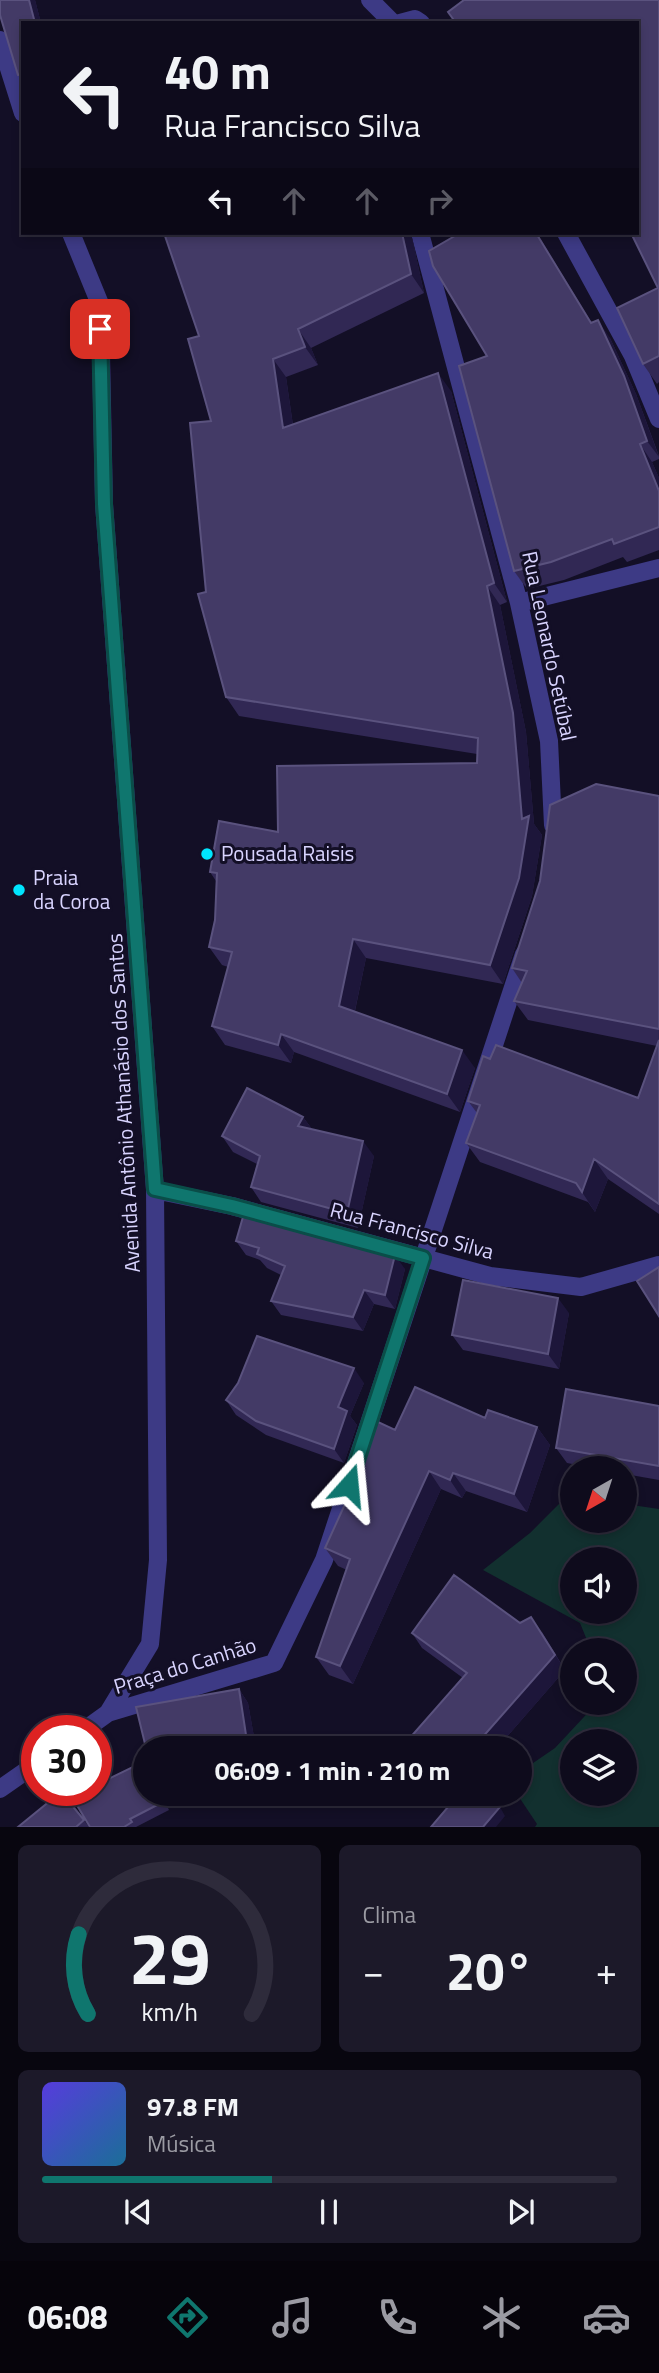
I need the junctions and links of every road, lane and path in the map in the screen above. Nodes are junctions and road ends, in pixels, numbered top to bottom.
1 (370, 0) edge
2 (391, 21) edge
3 (0, 40) edge
4 (21, 107) edge
5 (72, 235) edge
6 (421, 235) edge
7 (567, 235) edge
8 (659, 419) edge
9 (659, 568) edge
10 (519, 603) junction
11 (553, 837) edge
12 (529, 939) edge
13 (155, 1189) junction
14 (423, 1258) junction
15 (659, 1265) edge
16 (108, 1713) junction
17 (105, 1715) edge
18 (21, 1774) edge
19 (0, 1789) edge

1 - 2 street
3 - 4 street
5 - 13 street, Avenida Antônio Athanásio dos Santos
6 - 10 street, Rua Leonardo Setúbal
7 - 8 street
9 - 10 street
10 - 11 street, Rua Leonardo Setúbal
12 - 14 street
13 - 14 street, Rua Francisco Silva
13 - 16 street, Avenida Antônio Athanásio dos Santos
14 - 15 street, Rua Francisco Silva
14 - 16 street, Praça do Canhão
16 - 17 street
18 - 19 street

